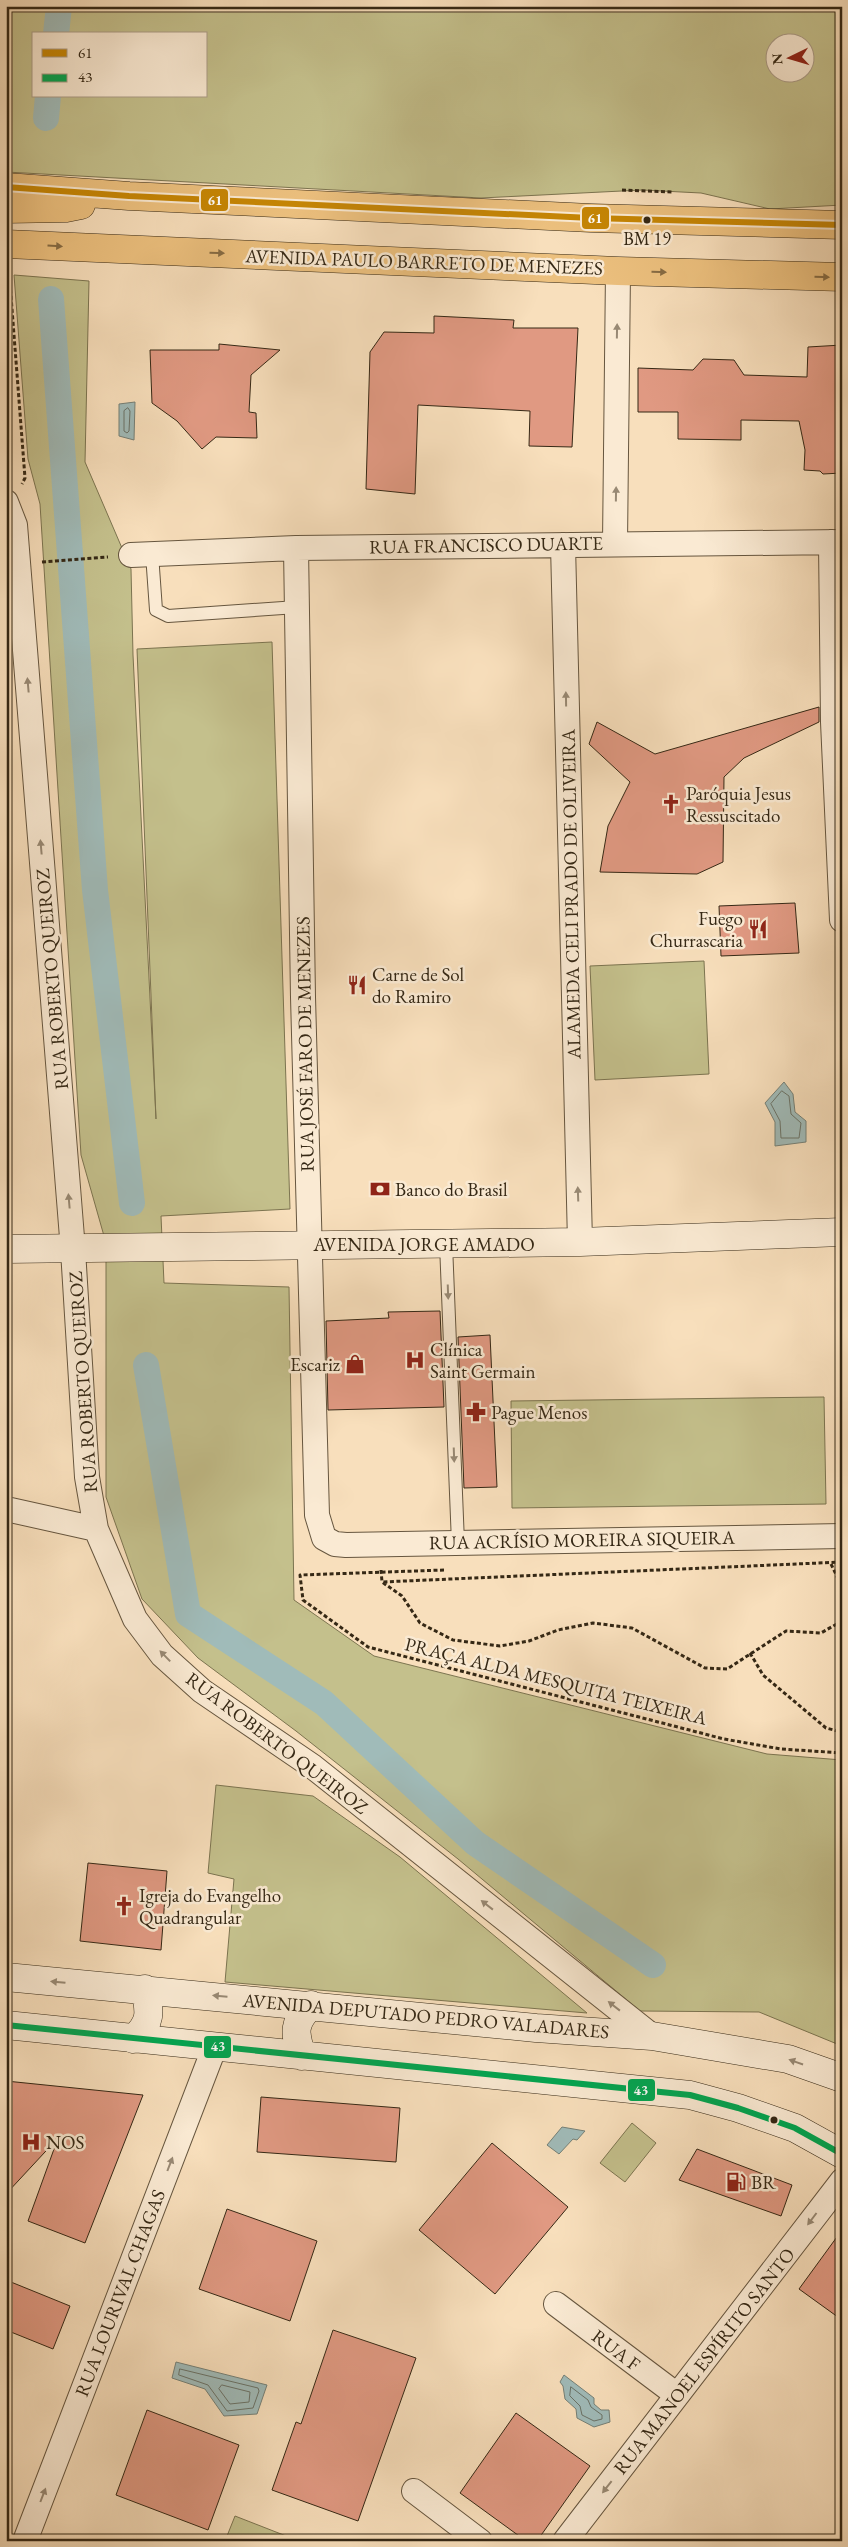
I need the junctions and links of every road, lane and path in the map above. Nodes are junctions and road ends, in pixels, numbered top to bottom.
1 (6, 187) edge
2 (129, 196) junction
3 (6, 209) edge
4 (842, 225) edge
5 (7, 244) edge
6 (618, 271) junction
7 (842, 278) edge
8 (7, 503) edge
9 (836, 542) edge
10 (615, 543) junction
11 (564, 545) junction
12 (296, 548) junction
13 (141, 555) junction
14 (19, 564) junction
15 (297, 607) junction
16 (842, 920) edge
17 (842, 1232) edge
18 (580, 1242) junction
19 (446, 1244) junction
20 (310, 1245) junction
21 (6, 1249) edge
22 (73, 1250) junction
23 (6, 1509) edge
24 (96, 1528) junction
25 (842, 1536) edge
26 (324, 1538) joint
27 (458, 1543) junction
28 (842, 1562) edge
29 (831, 1564) junction
30 (300, 1575) dead end
31 (842, 1587) edge
32 (842, 1620) edge
33 (750, 1653) junction
34 (842, 1732) edge
35 (842, 1754) edge
36 (6, 1977) edge
37 (145, 1989) junction
38 (311, 2005) junction
39 (6, 2026) edge
40 (652, 2036) junction
41 (133, 2039) junction
42 (215, 2046) junction
43 (302, 2056) junction
44 (842, 2078) edge
45 (842, 2154) edge
46 (842, 2180) edge
47 (556, 2304) dead end
48 (677, 2396) junction
49 (414, 2491) dead end
50 (25, 2541) edge
51 (480, 2541) edge
52 (565, 2541) edge

1 - 2 main road
2 - 3 main road
2 - 4 main road
5 -> 6 main road, AVENIDA PAULO BARRETO DE MENEZES
5 - 8 path
6 -> 7 main road, AVENIDA PAULO BARRETO DE MENEZES
10 -> 6 street
8 - 14 street, RUA ROBERTO QUEIROZ
9 - 10 street, RUA FRANCISCO DUARTE
9 - 16 street
10 - 11 street, RUA FRANCISCO DUARTE
11 - 12 street, RUA FRANCISCO DUARTE
18 -> 11 street, ALAMEDA CELI PRADO DE OLIVEIRA
12 - 13 street, RUA FRANCISCO DUARTE
12 - 15 street, RUA JOSÉ FARO DE MENEZES
13 - 14 path
13 - 15 lane
22 -> 14 street, RUA ROBERTO QUEIROZ
15 - 20 street, RUA JOSÉ FARO DE MENEZES
17 - 18 main road, AVENIDA JORGE AMADO
18 - 19 main road, AVENIDA JORGE AMADO
19 - 20 main road, AVENIDA JORGE AMADO
19 -> 27 lane
20 - 22 main road, AVENIDA JORGE AMADO
20 - 26 street, RUA JOSÉ FARO DE MENEZES
21 - 22 main road, AVENIDA JORGE AMADO
22 - 24 street, RUA ROBERTO QUEIROZ
23 - 24 street
40 -> 24 street, RUA ROBERTO QUEIROZ
25 - 27 street, RUA ACRÍSIO MOREIRA SIQUEIRA
26 - 27 street, RUA ACRÍSIO MOREIRA SIQUEIRA
28 - 29 path
29 - 31 path
29 - 33 path
30 - 35 path, PRAÇA ALDA MESQUITA TEIXEIRA
32 - 33 path
33 - 34 path
37 -> 36 main road, AVENIDA DEPUTADO PEDRO VALADARES
38 -> 37 main road, AVENIDA DEPUTADO PEDRO VALADARES
37 - 41 main road
38 - 40 main road, AVENIDA DEPUTADO PEDRO VALADARES
38 - 43 main road
39 - 41 main road
44 -> 40 main road, AVENIDA DEPUTADO PEDRO VALADARES
41 - 42 main road
42 - 43 main road
50 -> 42 street, RUA LOURIVAL CHAGAS
43 - 45 main road
46 -> 48 street, RUA MANOEL ESPÍRITO SANTO
47 - 48 street, RUA F
48 -> 52 street, RUA MANOEL ESPÍRITO SANTO
49 - 51 street

